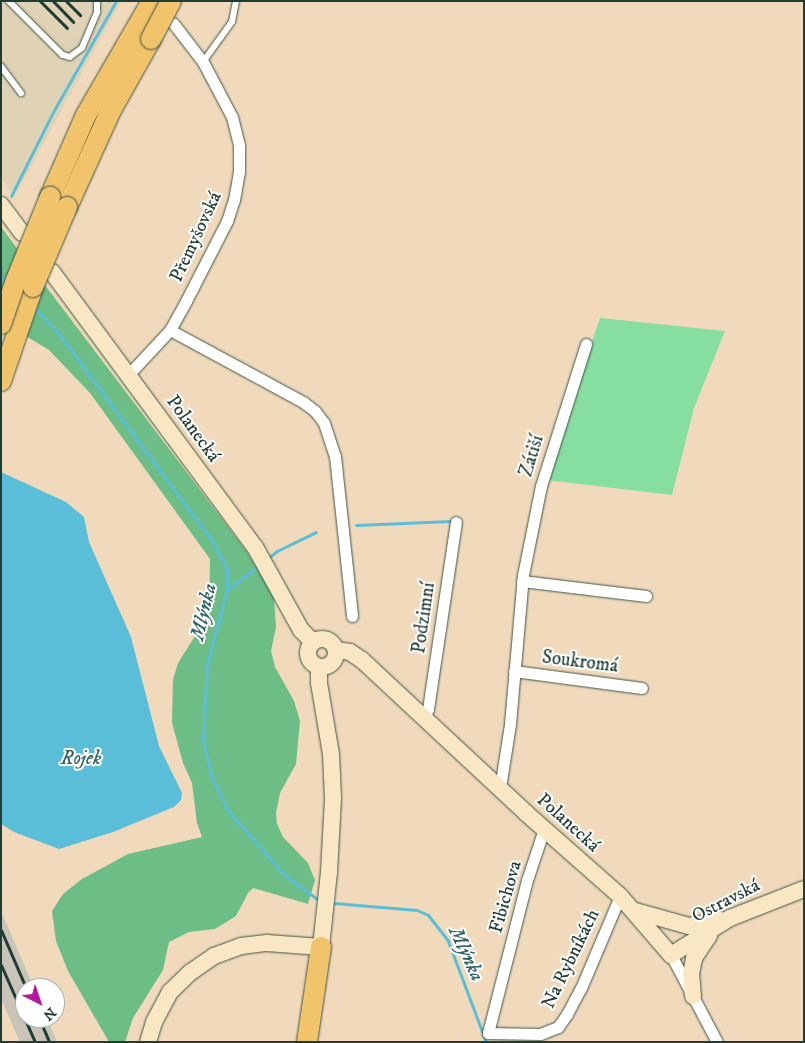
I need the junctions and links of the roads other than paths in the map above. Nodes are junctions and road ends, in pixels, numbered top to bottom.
1 (8, 1) edge
2 (97, 1) edge
3 (152, 1) edge
4 (172, 1) edge
5 (236, 1) edge
6 (173, 23) dead end
7 (146, 31) junction
8 (203, 62) junction
9 (1, 66) edge
10 (21, 93) dead end
11 (58, 202) junction
12 (1, 205) edge
13 (22, 233) dead end
14 (52, 272) dead end
15 (1, 324) edge
16 (170, 330) junction
17 (586, 344) dead end
18 (129, 374) junction
19 (1, 381) edge
20 (456, 522) dead end
21 (522, 581) junction
22 (646, 596) dead end
23 (352, 616) dead end
24 (313, 642) junction
25 (336, 650) junction
26 (319, 667) junction
27 (514, 672) junction
28 (642, 688) dead end
29 (424, 718) junction
30 (500, 788) junction
31 (544, 829) junction
32 (804, 889) edge
33 (620, 896) junction
34 (634, 911) junction
35 (730, 918) junction
36 (321, 947) junction
37 (671, 955) junction
38 (693, 996) junction
39 (488, 1033) joint
40 (148, 1042) edge
41 (307, 1042) edge
42 (717, 1042) edge

1 - 2 lane
3 - 7 highway
4 - 7 highway, bridge
5 - 8 lane
6 - 8 street, Přemyšovská
7 - 11 highway
8 - 16 street, Přemyšovská
9 - 10 lane
11 - 15 highway, bridge
11 - 19 highway, bridge
12 - 13 street
14 - 18 street, Polanecká
16 - 18 street, Přemyšovská
16 - 23 street
17 - 21 street, Zátiší
18 - 24 street, Polanecká
20 - 29 street, Podzimní
21 - 22 street
21 - 27 street, Zátiší
24 - 25 street
24 - 26 street
25 - 26 street
25 - 29 street, Polanecká
26 - 36 street
27 - 28 street, Soukromá
27 - 30 street, Zátiší
29 - 30 street, Polanecká
30 - 31 street, Polanecká
31 - 33 street, Polanecká
31 - 39 street, Fibichova
32 - 35 street, Ostravská
33 - 34 street, Polanecká
33 - 39 street, Na Rybníkách
34 - 35 street
34 - 37 street, Polanecká
35 - 37 street, Ostravská
35 - 38 street
36 - 40 street
36 - 41 highway
37 - 38 street, Polanecká
38 - 42 street, Polanecká

